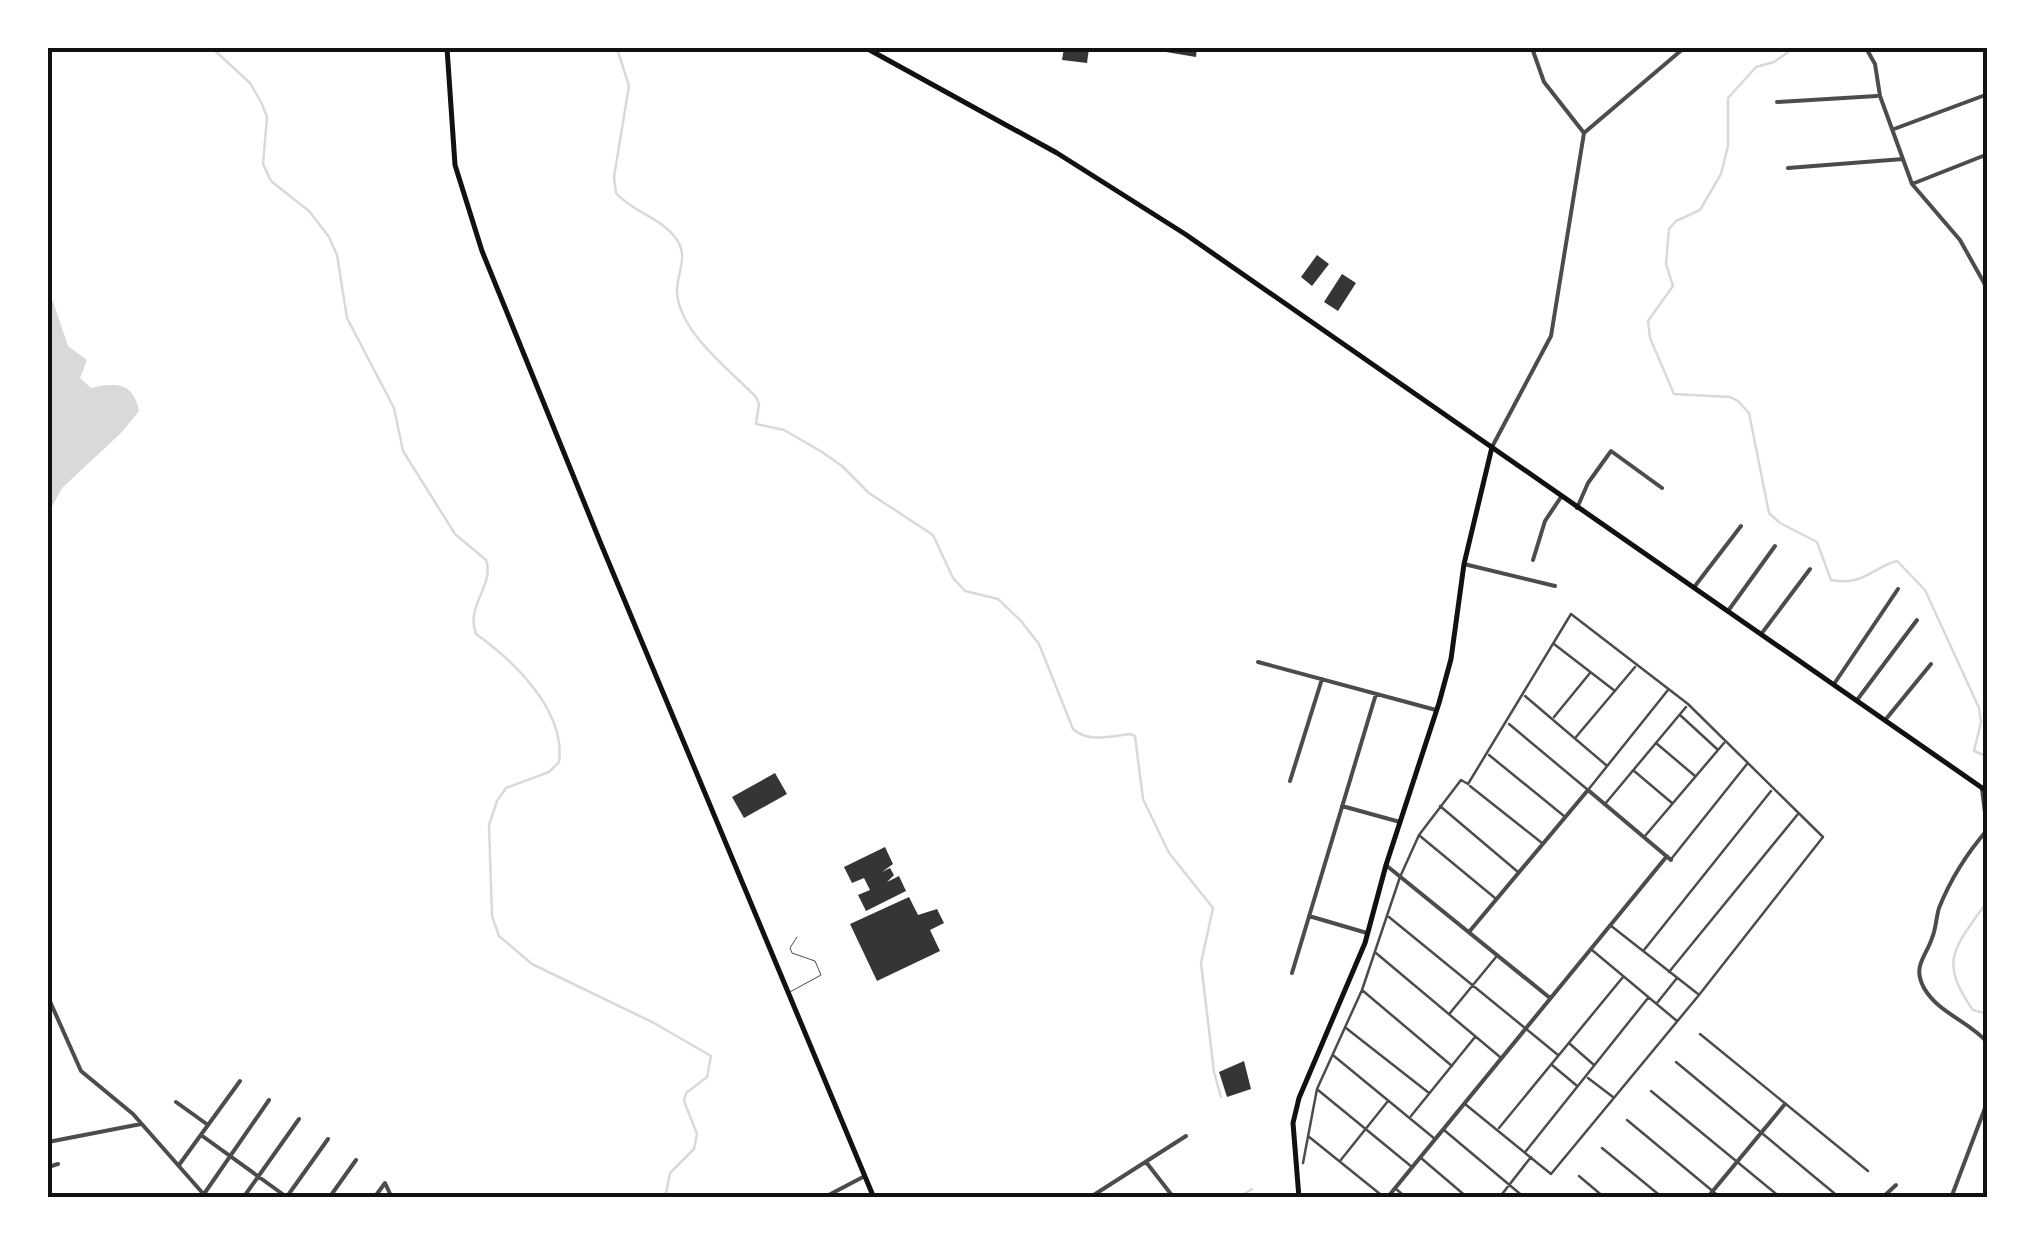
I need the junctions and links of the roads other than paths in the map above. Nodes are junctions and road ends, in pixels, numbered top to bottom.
1 (447, 48) edge
2 (866, 48) edge
3 (1532, 48) edge
4 (1684, 48) edge
5 (1866, 48) edge
6 (1988, 94) edge
7 (1880, 96) junction
8 (1778, 102) dead end
9 (1892, 129) junction
10 (1584, 133) junction
11 (1988, 154) edge
12 (1903, 159) junction
13 (1788, 168) dead end
14 (1912, 184) junction
15 (1988, 290) edge
16 (1492, 447) junction
17 (1662, 488) dead end
18 (1561, 497) junction
19 (1577, 508) junction
20 (1741, 526) dead end
21 (1775, 546) dead end
22 (1533, 560) dead end
23 (1464, 564) junction
24 (1810, 569) dead end
25 (1556, 586) dead end
26 (1693, 589) junction
27 (1898, 589) dead end
28 (1728, 612) junction
29 (1916, 620) dead end
30 (1761, 635) junction
31 (1553, 643) junction
32 (1258, 662) dead end
33 (1931, 664) dead end
34 (1636, 666) junction
35 (1591, 672) junction
36 (1322, 679) junction
37 (1834, 684) junction
38 (1669, 689) junction
39 (1616, 692) junction
40 (1376, 694) junction
41 (1523, 694) junction
42 (1858, 700) junction
43 (1688, 704) junction
44 (1436, 710) junction
45 (1680, 715) junction
46 (1553, 718) junction
47 (1886, 720) junction
48 (1506, 722) junction
49 (1575, 738) junction
50 (1726, 741) junction
51 (1656, 742) junction
52 (1718, 750) junction
53 (1486, 754) junction
54 (1747, 764) junction
55 (1607, 766) junction
56 (1634, 770) junction
57 (1696, 777) junction
58 (1290, 781) dead end
59 (1468, 784) junction
60 (1773, 789) junction
61 (1984, 789) edge
62 (1588, 790) junction
63 (1673, 804) junction
64 (1342, 806) junction
65 (1440, 806) junction
66 (1604, 806) junction
67 (1800, 813) junction
68 (1566, 817) junction
69 (1400, 822) junction
70 (1987, 829) edge
71 (1419, 835) junction
72 (1644, 838) junction
73 (1543, 844) junction
74 (1669, 858) junction
75 (1386, 865) junction
76 (1519, 872) junction
77 (1400, 877) junction
78 (1496, 899) junction
79 (1309, 916) junction
80 (1388, 916) junction
81 (1610, 925) junction
82 (1469, 932) junction
83 (1368, 933) junction
84 (798, 937) dead end
85 (1590, 949) junction
86 (1644, 950) junction
87 (1376, 954) junction
88 (1497, 956) junction
89 (1670, 972) junction
90 (1292, 973) dead end
91 (1623, 977) junction
92 (1677, 978) junction
93 (1472, 986) junction
94 (1362, 990) junction
95 (787, 993) junction
96 (1699, 995) junction
97 (48, 997) edge
98 (1550, 998) junction
99 (1648, 998) junction
100 (1656, 1004) junction
101 (1449, 1014) junction
102 (1677, 1022) junction
103 (1344, 1026) junction
104 (1526, 1028) junction
105 (1700, 1034) dead end
106 (1476, 1036) junction
107 (1568, 1043) junction
108 (1988, 1043) edge
109 (1333, 1055) junction
110 (1558, 1055) junction
111 (1502, 1058) junction
112 (1676, 1062) dead end
113 (1550, 1064) junction
114 (1452, 1066) junction
115 (1594, 1066) junction
116 (1587, 1076) junction
117 (240, 1081) dead end
118 (1578, 1086) junction
119 (1317, 1089) junction
120 (1651, 1091) dead end
121 (1429, 1093) junction
122 (1613, 1098) junction
123 (270, 1100) dead end
124 (1389, 1100) junction
125 (1988, 1100) edge
126 (176, 1102) dead end
127 (1464, 1104) junction
128 (1785, 1104) junction
129 (1410, 1117) junction
130 (299, 1118) dead end
131 (1627, 1120) dead end
132 (142, 1123) junction
133 (208, 1125) junction
134 (1366, 1129) junction
135 (1443, 1129) junction
136 (1498, 1129) junction
137 (1761, 1133) junction
138 (201, 1134) junction
139 (1186, 1136) dead end
140 (1307, 1136) junction
141 (328, 1139) dead end
142 (1435, 1139) junction
143 (48, 1142) edge
144 (1602, 1148) dead end
145 (1526, 1152) junction
146 (230, 1156) junction
147 (1531, 1157) junction
148 (1420, 1158) junction
149 (356, 1160) dead end
150 (1738, 1160) junction
151 (1145, 1161) junction
152 (1340, 1162) junction
153 (1303, 1163) dead end
154 (58, 1164) dead end
155 (179, 1165) junction
156 (1412, 1166) junction
157 (48, 1167) edge
158 (1868, 1171) dead end
159 (258, 1176) junction
160 (865, 1176) junction
161 (1579, 1176) dead end
162 (1896, 1184) dead end
163 (1510, 1185) junction
164 (1395, 1188) junction
165 (1713, 1191) junction
166 (205, 1196) edge
167 (287, 1197) edge
168 (824, 1197) edge
169 (243, 1198) edge
170 (328, 1198) edge
171 (374, 1198) edge
172 (392, 1198) edge
173 (874, 1198) edge
174 (1089, 1198) edge
175 (1174, 1198) edge
176 (1299, 1198) edge
177 (1386, 1198) edge
178 (1406, 1198) edge
179 (1468, 1198) edge
180 (1499, 1198) edge
181 (1525, 1198) edge
182 (1605, 1198) edge
183 (1663, 1198) edge
184 (1707, 1198) edge
185 (1721, 1198) edge
186 (1782, 1198) edge
187 (1840, 1198) edge
188 (1882, 1198) edge
189 (1951, 1198) edge

1 - 95 main road
2 - 16 main road
3 - 10 street
4 - 10 street
5 - 7 street
6 - 9 street
7 - 8 street
7 - 9 street
9 - 12 street
10 - 16 street
11 - 14 street
12 - 13 street
12 - 14 street
14 - 15 street
16 - 18 main road
16 - 23 main road
17 - 19 street
18 - 19 main road
18 - 22 street
19 - 26 main road
20 - 26 street
21 - 28 street
23 - 25 street
23 - 44 main road
24 - 30 street
26 - 28 main road
27 - 37 street
28 - 30 main road
29 - 42 street
30 - 37 main road
31 - 34 street
31 - 35 street
31 - 41 street
32 - 36 street
33 - 47 street
34 - 38 street
34 - 39 street
35 - 39 street
35 - 46 street
36 - 40 street
36 - 58 street
37 - 42 main road
38 - 43 street
38 - 55 street
39 - 49 street
40 - 44 street
40 - 64 street
41 - 46 street
41 - 48 street
42 - 47 main road
43 - 45 street
43 - 50 street
44 - 69 main road
45 - 51 street
45 - 52 street
46 - 49 street
47 - 61 main road
48 - 53 street
48 - 62 street
49 - 55 street
50 - 52 street
50 - 54 street
51 - 56 street
51 - 57 street
52 - 57 street
53 - 59 street
53 - 68 street
54 - 60 street
54 - 74 street
55 - 62 street
56 - 63 street
56 - 66 street
57 - 63 street
59 - 65 street
59 - 73 street
60 - 67 street
60 - 86 street
61 - 70 street
62 - 66 street
62 - 68 street
63 - 72 street
64 - 69 street
64 - 79 street
65 - 71 street
65 - 76 street
66 - 72 street
67 - 89 street
67 - 96 street
68 - 73 street
69 - 75 main road
70 - 108 street
71 - 77 street
71 - 78 street
72 - 74 street
73 - 76 street
74 - 81 street
75 - 77 street
75 - 83 main road
76 - 78 street
77 - 80 street
77 - 82 street
78 - 82 street
79 - 83 street
79 - 90 street
80 - 87 street
80 - 93 street
81 - 85 street
81 - 86 street
82 - 88 street
83 - 176 main road
84 - 95 lane
85 - 91 street
85 - 98 street
86 - 89 street
87 - 94 street
87 - 101 street
88 - 93 street
88 - 98 street
89 - 92 street
91 - 99 street
91 - 107 street
92 - 96 street
92 - 100 street
93 - 101 street
93 - 104 street
94 - 103 street
94 - 114 street
95 - 160 main road
96 - 102 street
97 - 132 street
98 - 104 street
99 - 100 street
99 - 115 street
100 - 102 street
101 - 106 street
102 - 122 street
103 - 109 street
103 - 121 street
104 - 110 street
104 - 111 street
105 - 128 street
106 - 111 street
106 - 114 street
107 - 110 street
107 - 115 street
109 - 119 street
109 - 124 street
110 - 113 street
111 - 127 street
112 - 137 street
113 - 118 street
113 - 136 street
114 - 121 street
115 - 116 street
116 - 118 street
116 - 122 street
117 - 133 street
118 - 145 street
119 - 134 street
119 - 140 street
120 - 150 street
121 - 129 street
122 - 147 street
123 - 146 street
124 - 129 street
124 - 134 street
125 - 189 street
126 - 133 street
127 - 135 street
127 - 136 street
128 - 137 street
128 - 158 street
129 - 142 street
130 - 159 street
131 - 165 street
132 - 143 street
132 - 155 street
133 - 138 street
134 - 152 street
134 - 156 street
135 - 142 street
135 - 163 street
136 - 145 street
137 - 150 street
137 - 187 street
138 - 146 street
138 - 155 street
139 - 151 street
140 - 152 street
140 - 153 street
141 - 167 street
142 - 148 street
144 - 183 street
145 - 147 street
146 - 159 street
146 - 166 street
147 - 163 street
148 - 156 street
148 - 179 street
149 - 170 street
150 - 165 street
150 - 186 street
151 - 174 street
151 - 175 street
152 - 177 street
154 - 157 street
155 - 166 street
156 - 164 street
159 - 167 street
159 - 169 street
160 - 168 street
160 - 173 main road
161 - 182 street
162 - 188 street
163 - 180 street
163 - 181 street
164 - 177 street
164 - 178 street
165 - 184 street
165 - 185 street
171 - 172 street

